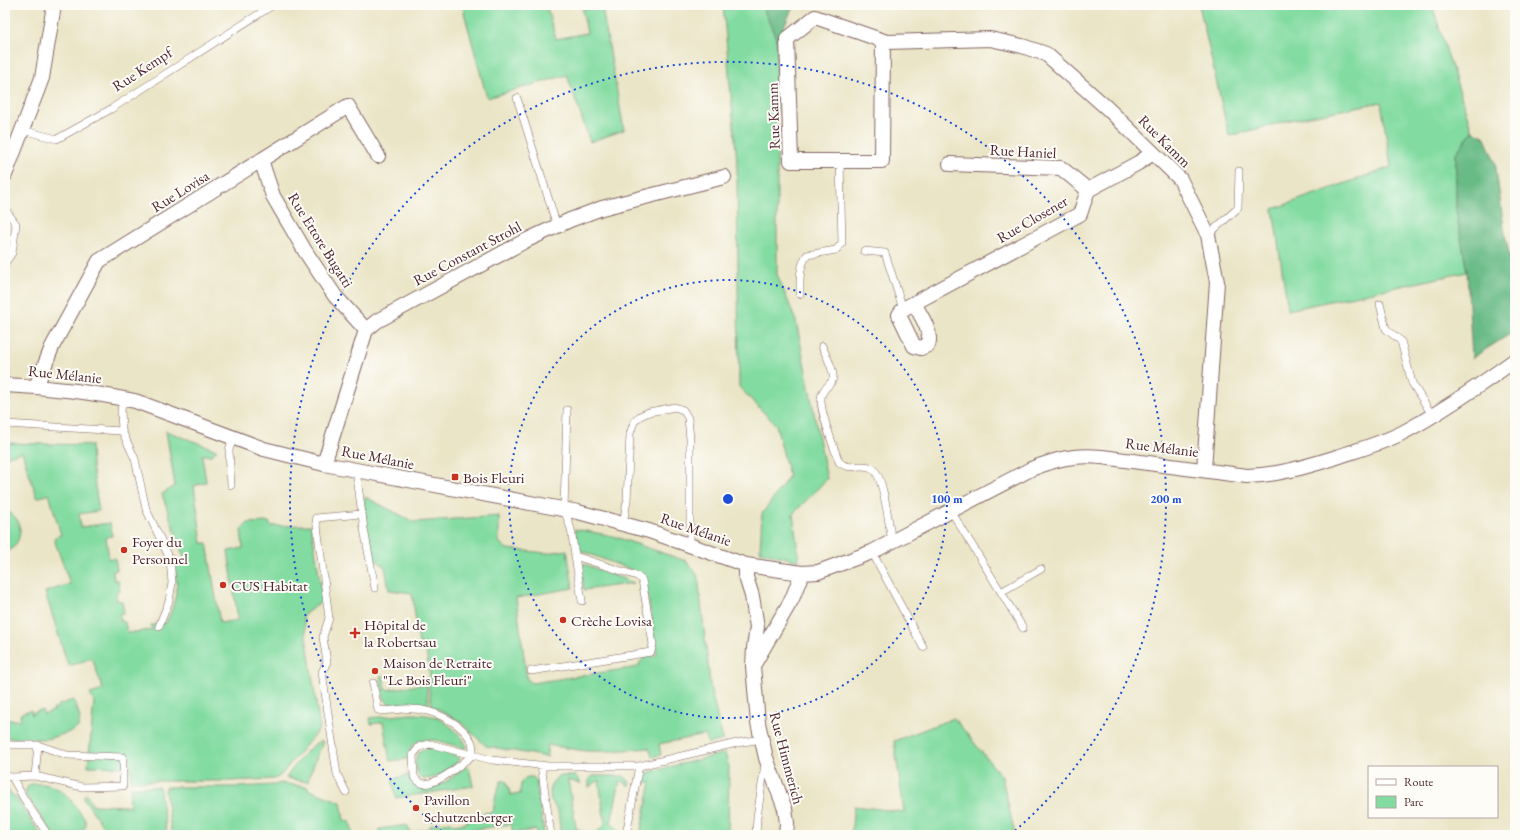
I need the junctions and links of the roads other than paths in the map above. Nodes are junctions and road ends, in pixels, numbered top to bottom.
1 (54, 5) edge
2 (273, 5) edge
3 (883, 41) junction
4 (518, 98) dead end
5 (22, 130) junction
6 (1153, 153) junction
7 (378, 156) dead end
8 (261, 160) junction
9 (840, 161) junction
10 (950, 164) dead end
11 (1239, 171) dead end
12 (5, 175) edge
13 (724, 177) dead end
14 (1088, 190) junction
15 (5, 209) edge
16 (557, 226) junction
17 (1208, 235) junction
18 (864, 251) dead end
19 (5, 263) edge
20 (800, 294) dead end
21 (1380, 304) dead end
22 (909, 306) joint
23 (366, 330) junction
24 (822, 346) dead end
25 (1515, 360) edge
26 (5, 385) edge
27 (36, 387) junction
28 (123, 398) junction
29 (567, 410) dead end
30 (1432, 415) junction
31 (5, 424) edge
32 (122, 431) junction
33 (233, 438) junction
34 (324, 464) junction
35 (1204, 469) junction
36 (356, 470) junction
37 (231, 485) dead end
38 (564, 509) junction
39 (951, 511) junction
40 (362, 514) junction
41 (623, 524) junction
42 (892, 542) junction
43 (690, 545) junction
44 (872, 552) junction
45 (575, 556) junction
46 (746, 565) junction
47 (1041, 569) dead end
48 (802, 573) junction
49 (375, 588) dead end
50 (1001, 592) junction
51 (582, 601) dead end
52 (159, 626) dead end
53 (1023, 628) dead end
54 (923, 647) dead end
55 (753, 666) junction
56 (531, 671) dead end
57 (373, 683) dead end
58 (762, 739) junction
59 (5, 745) edge
60 (38, 745) junction
61 (473, 755) junction
62 (766, 758) junction
63 (540, 765) junction
64 (639, 766) junction
65 (8, 776) edge
66 (35, 776) junction
67 (346, 792) dead end
68 (48, 835) edge
69 (551, 835) edge
70 (626, 835) edge
71 (756, 835) edge
72 (786, 835) edge

1 - 5 street
2 - 5 lane, Rue Kempf
3 - 6 street, Rue Kamm
3 - 9 street, Rue Kamm
3 - 9 street, Rue Kamm
4 - 16 lane
5 - 12 street
6 - 14 street
6 - 17 street, Rue Kamm
7 - 8 street, Rue Lovisa
8 - 23 street, Rue Ettore Bugatti
8 - 27 street, Rue Lovisa
9 - 20 lane
10 - 14 street, Rue Haniel
11 - 17 lane
13 - 16 street, Rue Constant Strohl
14 - 22 street, Rue Closener
15 - 19 lane
16 - 23 street, Rue Constant Strohl
17 - 35 street, Rue Kamm
18 - 22 lane
21 - 30 lane
23 - 34 street
24 - 42 lane
25 - 30 street, Rue Mélanie
26 - 27 street, Rue Mélanie
27 - 28 street, Rue Mélanie
28 - 32 lane
28 - 33 street, Rue Mélanie
29 - 38 lane
30 - 35 street, Rue Mélanie
31 - 32 lane
32 - 52 lane
33 - 34 street, Rue Mélanie
33 - 37 lane
34 - 36 street, Rue Mélanie
35 - 39 street, Rue Mélanie
36 - 38 street, Rue Mélanie
36 - 40 lane
38 - 41 street, Rue Mélanie
38 - 45 lane
39 - 42 street, Rue Mélanie
39 - 50 lane
40 - 49 lane
40 - 67 lane
41 - 43 street, Rue Mélanie
41 - 43 lane
42 - 44 street, Rue Mélanie
43 - 46 street, Rue Mélanie
44 - 48 street, Rue Mélanie
44 - 54 lane
45 - 51 lane
45 - 56 lane
46 - 48 street, Rue Mélanie
46 - 55 street, Rue Himmerich
47 - 50 lane
48 - 55 street
50 - 53 lane
55 - 58 street, Rue Himmerich
57 - 61 lane
58 - 62 street, Rue Himmerich
58 - 64 lane
59 - 60 lane
60 - 66 lane
60 - 66 lane
61 - 61 lane
61 - 63 lane
62 - 71 lane
62 - 72 street, Rue Himmerich
63 - 64 lane
63 - 69 lane
64 - 70 lane
65 - 66 lane
65 - 68 lane

